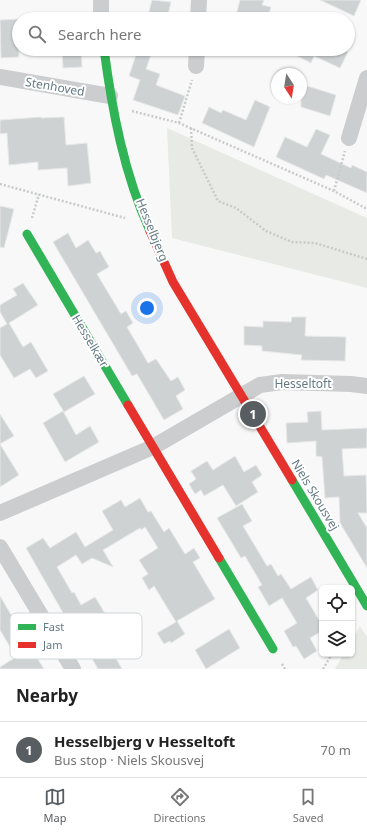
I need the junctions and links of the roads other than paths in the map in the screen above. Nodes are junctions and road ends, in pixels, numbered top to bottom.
1 (100, 0) edge
2 (199, 0) edge
3 (101, 12) edge
4 (198, 12) edge
5 (105, 56) edge
6 (197, 56) edge
7 (196, 66) road end
8 (0, 77) edge
9 (367, 78) edge
10 (110, 96) junction
11 (349, 138) road end
12 (27, 234) road end
13 (367, 386) edge
14 (241, 395) junction
15 (153, 447) junction
16 (0, 513) edge
17 (0, 547) edge
18 (367, 606) edge
19 (39, 613) edge
20 (273, 650) dead end
21 (67, 659) edge
22 (73, 669) edge

1 - 3 street
2 - 4 street
5 - 10 street, Hesselbjerg
6 - 7 street
8 - 10 street, Stenhoved
9 - 11 street
10 - 14 street, Hesselbjerg
12 - 15 street, Hesselkær
13 - 14 street, Hesseltoft
14 - 15 street
14 - 18 street, Niels Skousvej
15 - 16 street
15 - 20 street, Hesselkær
17 - 19 street
21 - 22 street

